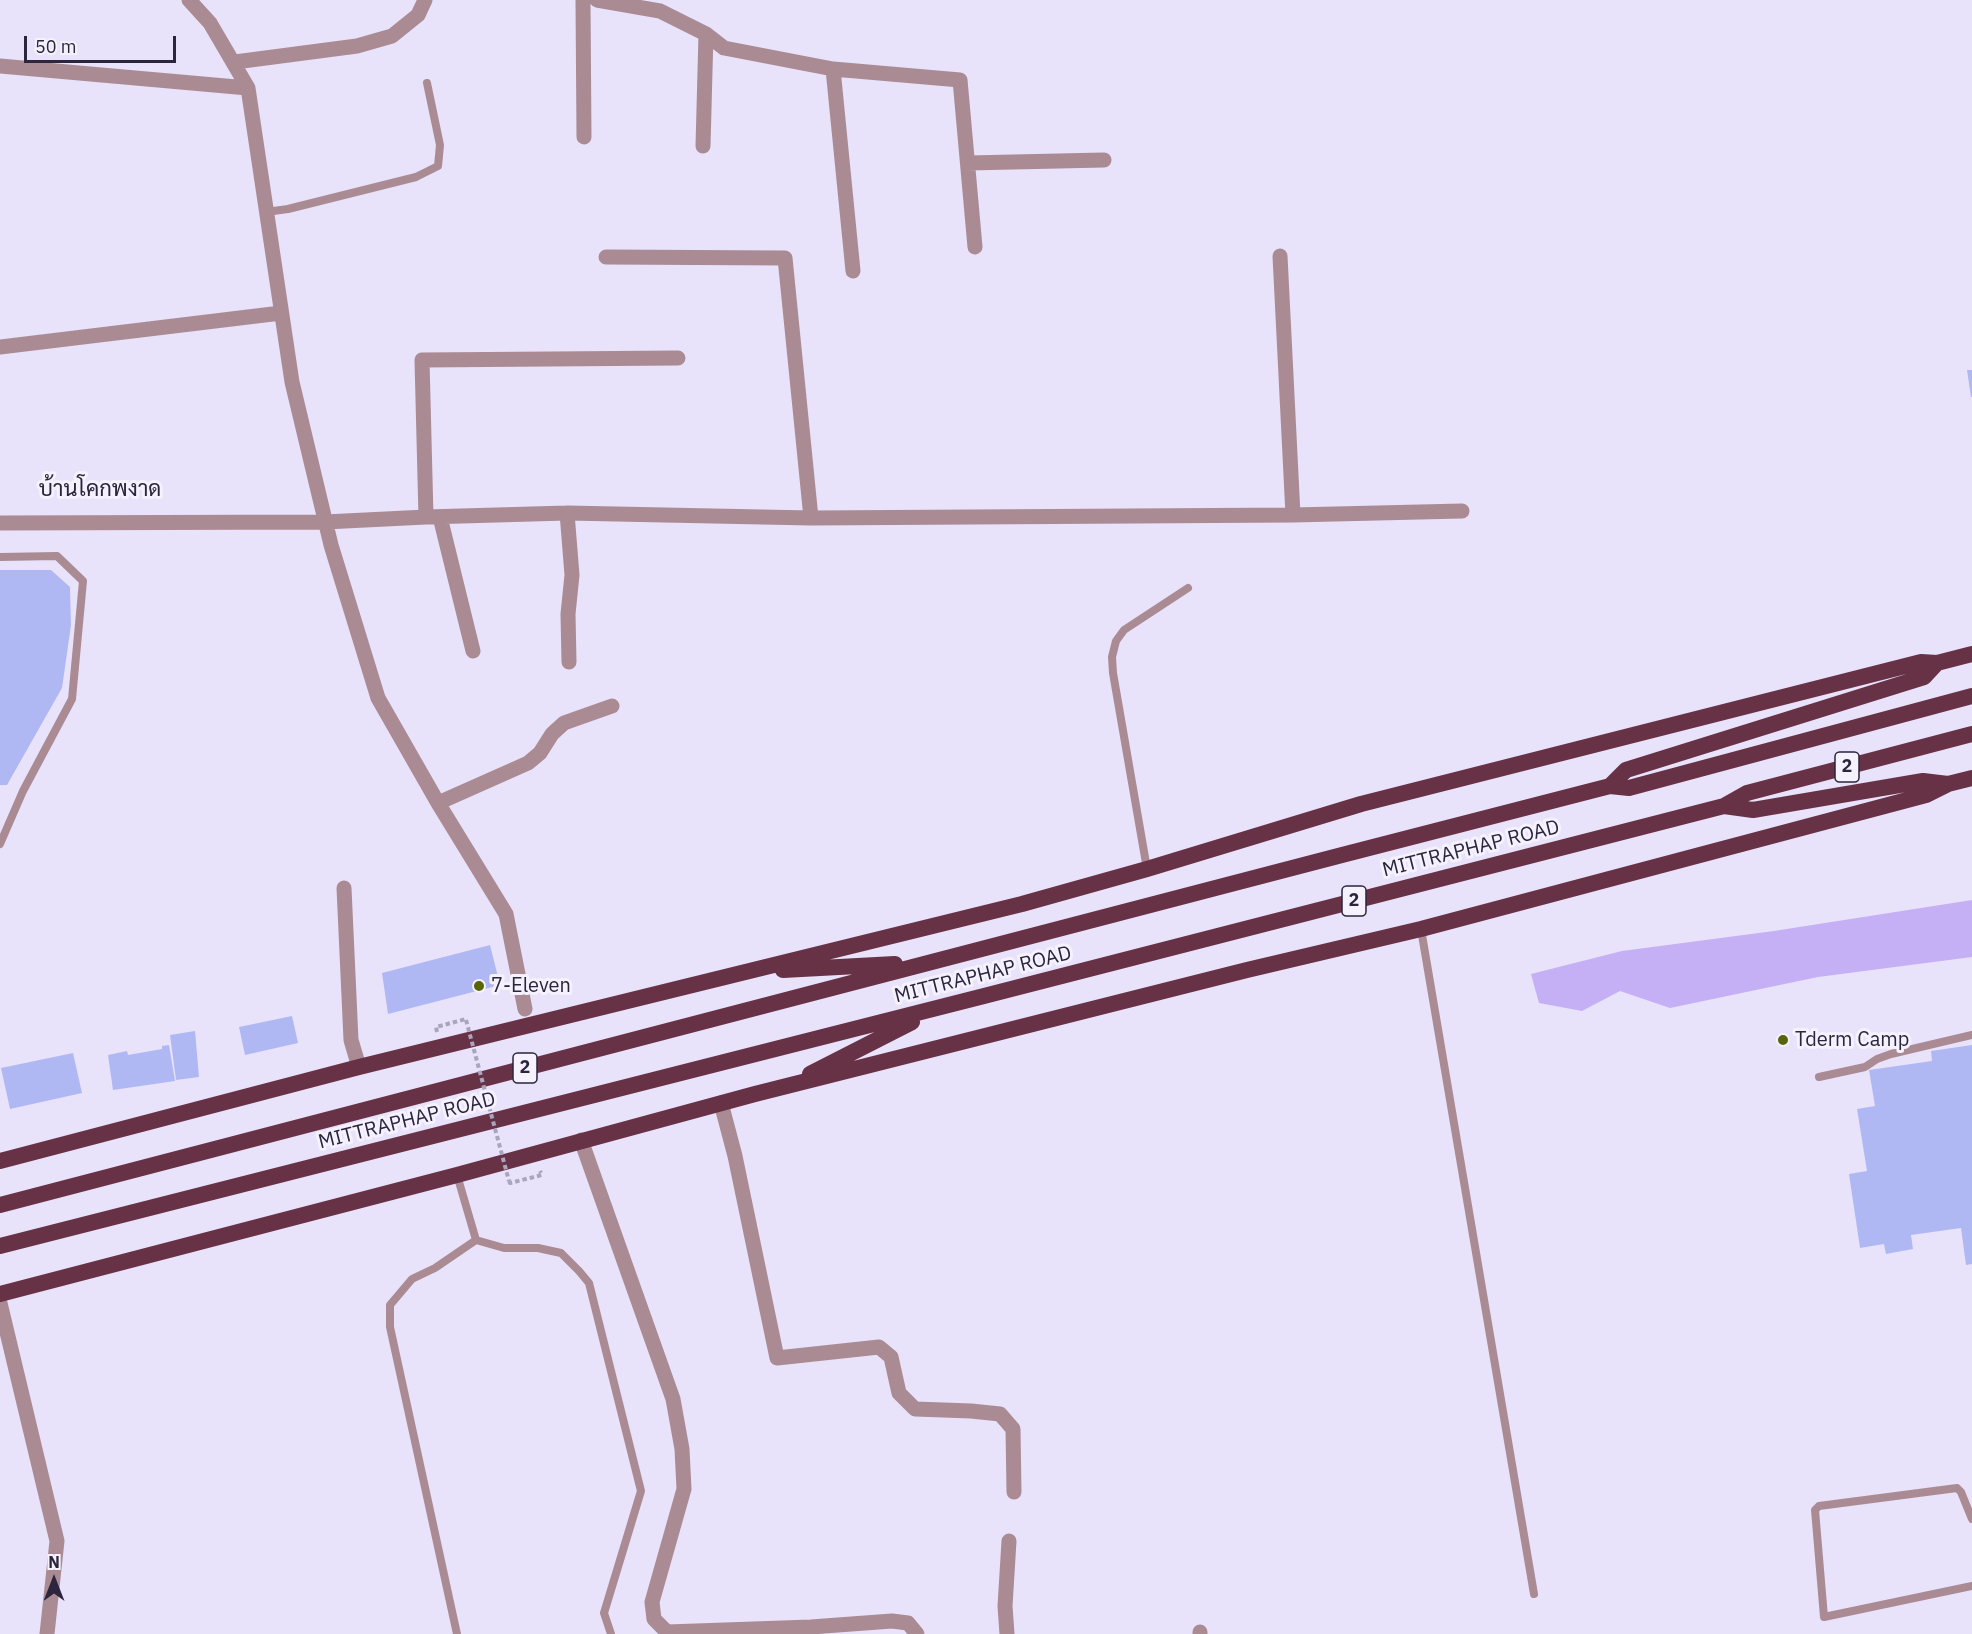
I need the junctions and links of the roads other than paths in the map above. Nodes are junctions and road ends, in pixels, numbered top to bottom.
1 (189, 0) edge
2 (425, 0) edge
3 (583, 0) edge
4 (597, 0) edge
5 (706, 34) junction
6 (235, 62) junction
7 (0, 66) edge
8 (833, 69) junction
9 (427, 83) dead end
10 (248, 88) junction
11 (584, 137) dead end
12 (703, 146) dead end
13 (1104, 160) dead end
14 (968, 163) junction
15 (266, 212) junction
16 (975, 247) dead end
17 (1280, 256) dead end
18 (606, 257) dead end
19 (853, 271) dead end
20 (281, 314) junction
21 (0, 347) edge
22 (678, 358) dead end
23 (1461, 512) dead end
24 (567, 513) junction
25 (1293, 515) junction
26 (433, 517) junction
27 (811, 518) junction
28 (325, 522) junction
29 (0, 523) edge
30 (0, 556) edge
31 (1188, 588) dead end
32 (473, 651) dead end
33 (1972, 654) edge
34 (569, 662) dead end
35 (1937, 663) junction
36 (1972, 696) edge
37 (612, 706) dead end
38 (1972, 734) edge
39 (1972, 778) edge
40 (1948, 784) junction
41 (1610, 786) junction
42 (438, 803) junction
43 (1724, 806) junction
44 (0, 844) edge
45 (1147, 869) junction
46 (344, 888) dead end
47 (1421, 929) junction
48 (930, 963) junction
49 (746, 972) junction
50 (940, 1008) junction
51 (525, 1009) dead end
52 (1972, 1035) edge
53 (359, 1067) junction
54 (1819, 1077) dead end
55 (786, 1086) junction
56 (721, 1103) junction
57 (581, 1140) junction
58 (0, 1161) edge
59 (457, 1175) junction
60 (0, 1205) edge
61 (476, 1240) junction
62 (0, 1246) edge
63 (0, 1294) edge
64 (0, 1303) edge
65 (1014, 1491) dead end
66 (1972, 1519) edge
67 (1009, 1541) dead end
68 (1972, 1586) edge
69 (1534, 1594) dead end
70 (47, 1634) edge
71 (457, 1634) edge
72 (611, 1634) edge
73 (917, 1634) edge
74 (1007, 1634) edge

1 - 6 street
2 - 6 street
3 - 11 street
4 - 5 street
5 - 8 street
5 - 12 street
6 - 10 street
7 - 10 street
8 - 14 street
8 - 19 street
9 - 15 lane
10 - 15 street
13 - 14 street
14 - 16 street
15 - 20 street
17 - 25 street
18 - 27 street
20 - 21 street
20 - 28 street
22 - 26 street
23 - 25 street
24 - 26 street
24 - 27 street
24 - 34 street
25 - 27 street
26 - 28 street
26 - 32 street
28 - 29 street
28 - 42 street
30 - 44 lane
31 - 45 lane
33 - 35 highway
35 - 41 highway
35 - 45 highway, 2
36 - 41 highway, MITTRAPHAP ROAD / 2
37 - 42 street
38 - 43 highway, MITTRAPHAP ROAD / 2
39 - 40 highway
40 - 43 highway
40 - 47 highway
41 - 48 highway, MITTRAPHAP ROAD / 2
42 - 51 street
43 - 50 highway, MITTRAPHAP ROAD / 2
45 - 49 highway, 2
46 - 53 street
47 - 55 highway
47 - 69 lane
48 - 49 highway
48 - 60 highway, MITTRAPHAP ROAD / 2
49 - 53 highway, 2
50 - 55 highway
50 - 62 highway, MITTRAPHAP ROAD / 2
52 - 54 lane
53 - 58 highway, 2
55 - 56 highway
56 - 57 highway
56 - 65 street
57 - 59 highway
57 - 73 street
59 - 61 lane
59 - 63 highway
61 - 71 lane
61 - 72 lane
64 - 70 street
66 - 68 lane
67 - 74 street

